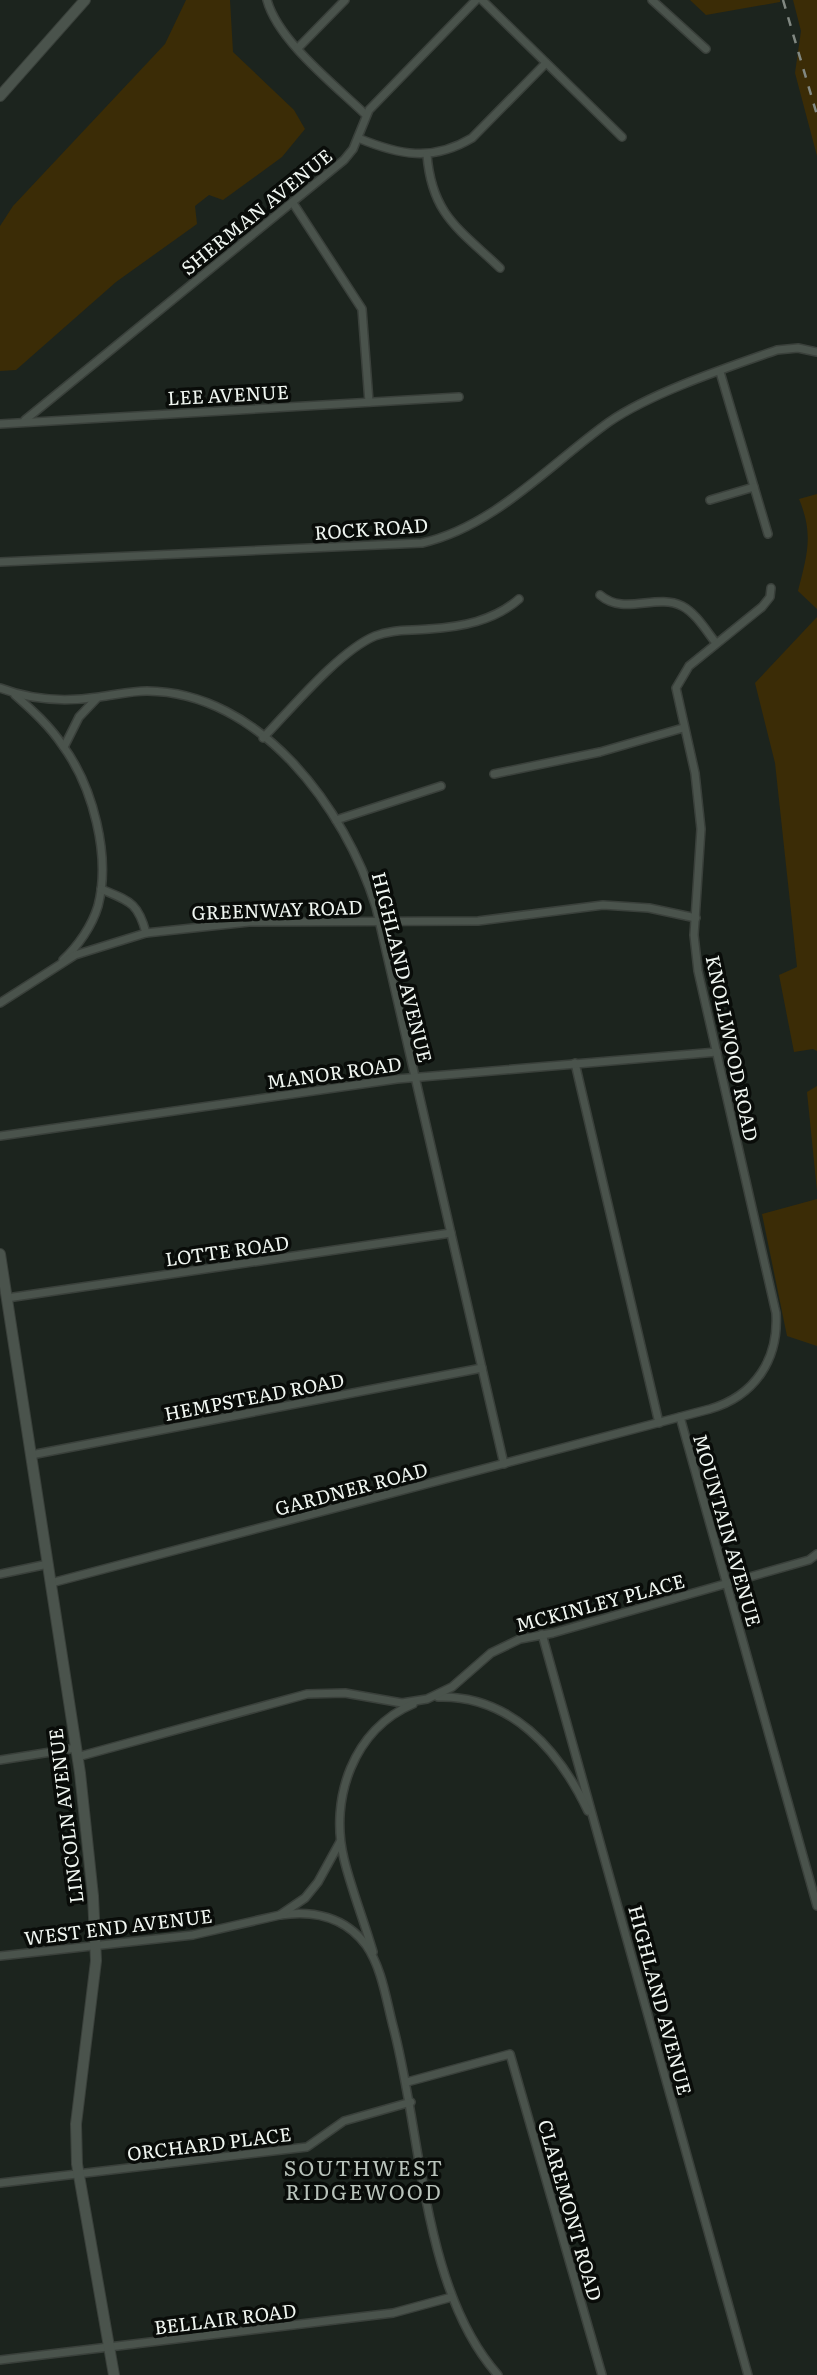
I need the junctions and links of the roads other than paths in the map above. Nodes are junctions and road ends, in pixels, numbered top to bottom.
1 (85, 0) edge
2 (267, 0) edge
3 (345, 0) edge
4 (479, 0) edge
5 (652, 0) edge
6 (298, 48) junction
7 (706, 49) dead end
8 (546, 63) junction
9 (0, 96) edge
10 (366, 115) junction
11 (622, 137) dead end
12 (358, 138) junction
13 (426, 155) junction
14 (293, 203) junction
15 (500, 268) dead end
16 (816, 354) edge
17 (720, 372) junction
18 (459, 397) dead end
19 (369, 402) junction
20 (25, 421) junction
21 (0, 424) edge
22 (754, 487) junction
23 (710, 499) dead end
24 (768, 534) dead end
25 (0, 562) edge
26 (771, 588) dead end
27 (600, 595) dead end
28 (519, 600) dead end
29 (716, 643) junction
30 (0, 688) edge
31 (13, 693) junction
32 (98, 697) junction
33 (683, 728) junction
34 (263, 738) junction
35 (64, 747) junction
36 (494, 774) dead end
37 (441, 786) dead end
38 (336, 820) junction
39 (101, 889) junction
40 (696, 918) junction
41 (379, 921) junction
42 (146, 933) junction
43 (55, 968) junction
44 (0, 1003) edge
45 (717, 1052) junction
46 (575, 1063) junction
47 (415, 1077) junction
48 (0, 1136) edge
49 (451, 1233) junction
50 (0, 1254) edge
51 (7, 1297) junction
52 (482, 1368) junction
53 (680, 1417) junction
54 (659, 1423) junction
55 (32, 1455) junction
56 (504, 1464) junction
57 (817, 1554) edge
58 (48, 1564) junction
59 (0, 1574) edge
60 (51, 1583) junction
61 (727, 1584) junction
62 (542, 1634) junction
63 (427, 1699) junction
64 (76, 1753) junction
65 (0, 1760) edge
66 (597, 1829) junction
67 (341, 1841) junction
68 (817, 1906) edge
69 (280, 1915) junction
70 (96, 1944) junction
71 (0, 1956) edge
72 (377, 1966) junction
73 (407, 2082) junction
74 (411, 2102) junction
75 (79, 2174) junction
76 (0, 2183) edge
77 (452, 2297) junction
78 (108, 2347) junction
79 (0, 2360) edge
80 (114, 2375) edge
81 (498, 2375) edge
82 (602, 2375) edge
83 (748, 2375) edge

1 - 9 main road
2 - 6 street
3 - 6 street
4 - 8 street
4 - 10 street, SHERMAN AVENUE
5 - 7 street
6 - 10 street
8 - 11 street
8 - 13 street
10 - 12 street, SHERMAN AVENUE
12 - 13 street
12 - 14 street, SHERMAN AVENUE
13 - 15 street
14 - 19 street
14 - 20 street, SHERMAN AVENUE
16 - 17 street, ROCK ROAD
17 - 22 street
17 - 25 street, ROCK ROAD
18 - 19 street, LEE AVENUE
19 - 20 street, LEE AVENUE
20 - 21 street, LEE AVENUE
22 - 23 street
22 - 24 street
26 - 29 street, KNOLLWOOD ROAD
27 - 29 street
28 - 34 street
29 - 33 street, KNOLLWOOD ROAD
30 - 31 street, HIGHLAND AVENUE
31 - 32 street, HIGHLAND AVENUE
31 - 35 street
32 - 34 street, HIGHLAND AVENUE
32 - 35 street
33 - 36 street
33 - 40 street, KNOLLWOOD ROAD
34 - 38 street, HIGHLAND AVENUE
35 - 39 street
37 - 38 street
38 - 41 street, HIGHLAND AVENUE
39 - 42 street
39 - 43 street
40 - 41 street, GREENWAY ROAD
40 - 45 street, KNOLLWOOD ROAD
41 - 42 street, GREENWAY ROAD
41 - 47 street, HIGHLAND AVENUE
42 - 43 street, GREENWAY ROAD
43 - 44 street, GREENWAY ROAD
45 - 46 street, MANOR ROAD
45 - 53 street, KNOLLWOOD ROAD
46 - 47 street, MANOR ROAD
46 - 54 street
47 - 48 street, MANOR ROAD
47 - 49 street, HIGHLAND AVENUE
49 - 51 street, LOTTE ROAD
49 - 52 street, HIGHLAND AVENUE
50 - 51 main road, LINCOLN AVENUE
51 - 55 main road, LINCOLN AVENUE
52 - 55 street, HEMPSTEAD ROAD
52 - 56 street, HIGHLAND AVENUE
53 - 54 street, MOUNTAIN AVENUE
53 - 61 street, MOUNTAIN AVENUE
54 - 56 street, GARDNER ROAD
55 - 58 main road, LINCOLN AVENUE
56 - 60 street, GARDNER ROAD
57 - 61 street, MCKINLEY PLACE
58 - 59 street
58 - 60 main road, LINCOLN AVENUE
60 - 64 main road, LINCOLN AVENUE
61 - 62 street, MCKINLEY PLACE
61 - 68 street, MOUNTAIN AVENUE
62 - 63 street, MCKINLEY PLACE
62 - 66 street, HIGHLAND AVENUE
63 - 64 street, MCKINLEY PLACE
63 - 66 street
63 - 67 street
64 - 65 street, MCKINLEY PLACE
64 - 70 main road, LINCOLN AVENUE
66 - 83 street, HIGHLAND AVENUE
67 - 69 street, WEST END AVENUE
67 - 72 street
69 - 70 street, WEST END AVENUE
69 - 72 street, WEST END AVENUE
70 - 71 street, WEST END AVENUE
70 - 75 main road, LINCOLN AVENUE
72 - 73 street, WEST END AVENUE
73 - 74 street, WEST END AVENUE
73 - 82 street, CLAREMONT ROAD
74 - 75 street, ORCHARD PLACE
74 - 77 street, WEST END AVENUE
75 - 76 street, ORCHARD PLACE
75 - 78 main road, LINCOLN AVENUE
77 - 78 street, BELLAIR ROAD
77 - 81 street, WEST END AVENUE
78 - 79 street, BELLAIR ROAD
78 - 80 main road, LINCOLN AVENUE

